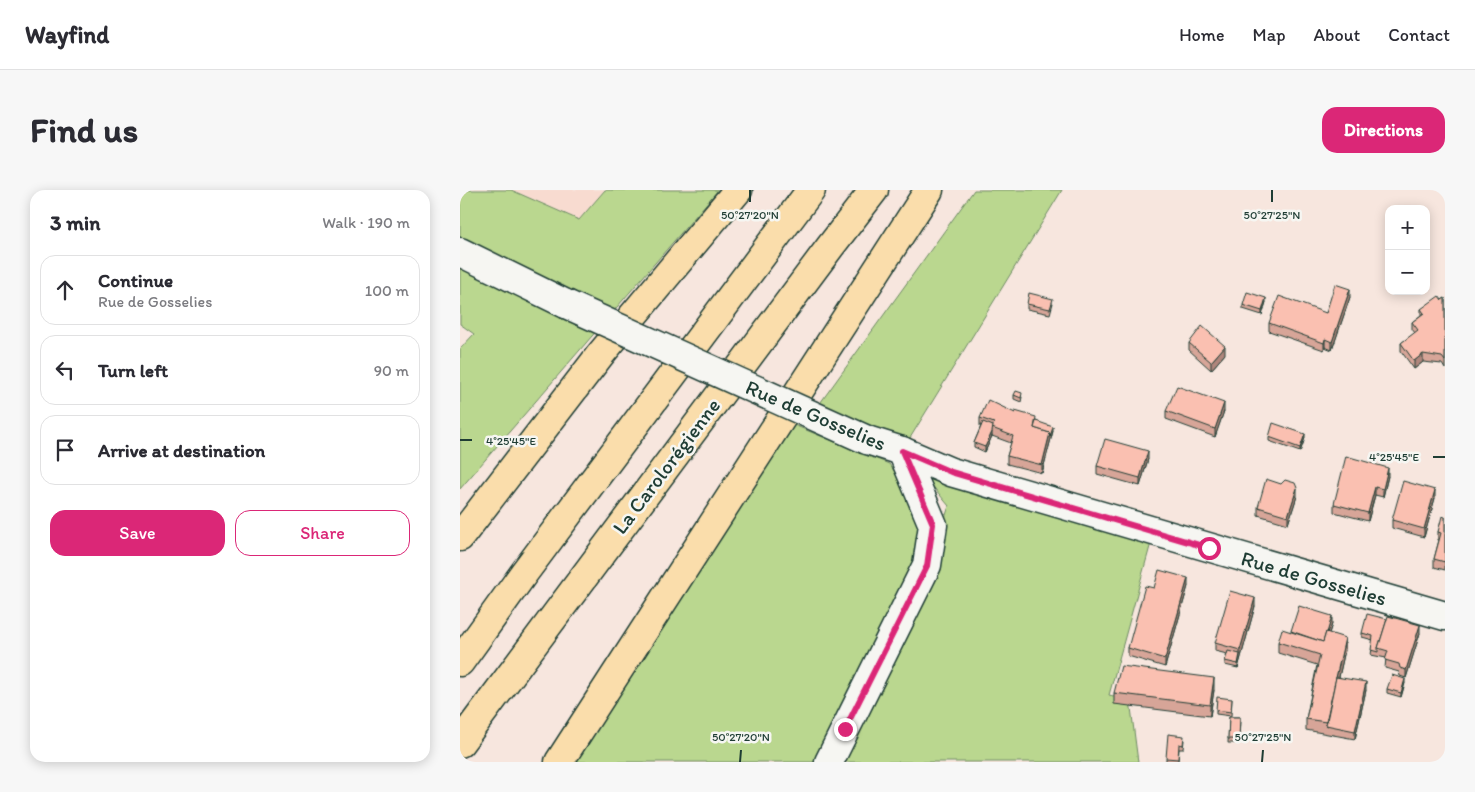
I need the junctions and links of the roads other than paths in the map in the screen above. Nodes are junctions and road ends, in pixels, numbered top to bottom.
1 (738, 190) edge
2 (811, 190) edge
3 (874, 190) edge
4 (930, 190) edge
5 (460, 252) edge
6 (902, 451) junction
7 (460, 537) edge
8 (1445, 616) edge
9 (460, 662) edge
10 (460, 743) edge
11 (559, 762) edge
12 (829, 762) edge

1 - 7 highway
2 - 9 highway
3 - 10 highway, La Carolorégienne
4 - 11 highway
5 - 6 street, Rue de Gosselies, bridge
6 - 8 street, Rue de Gosselies
6 - 12 street

